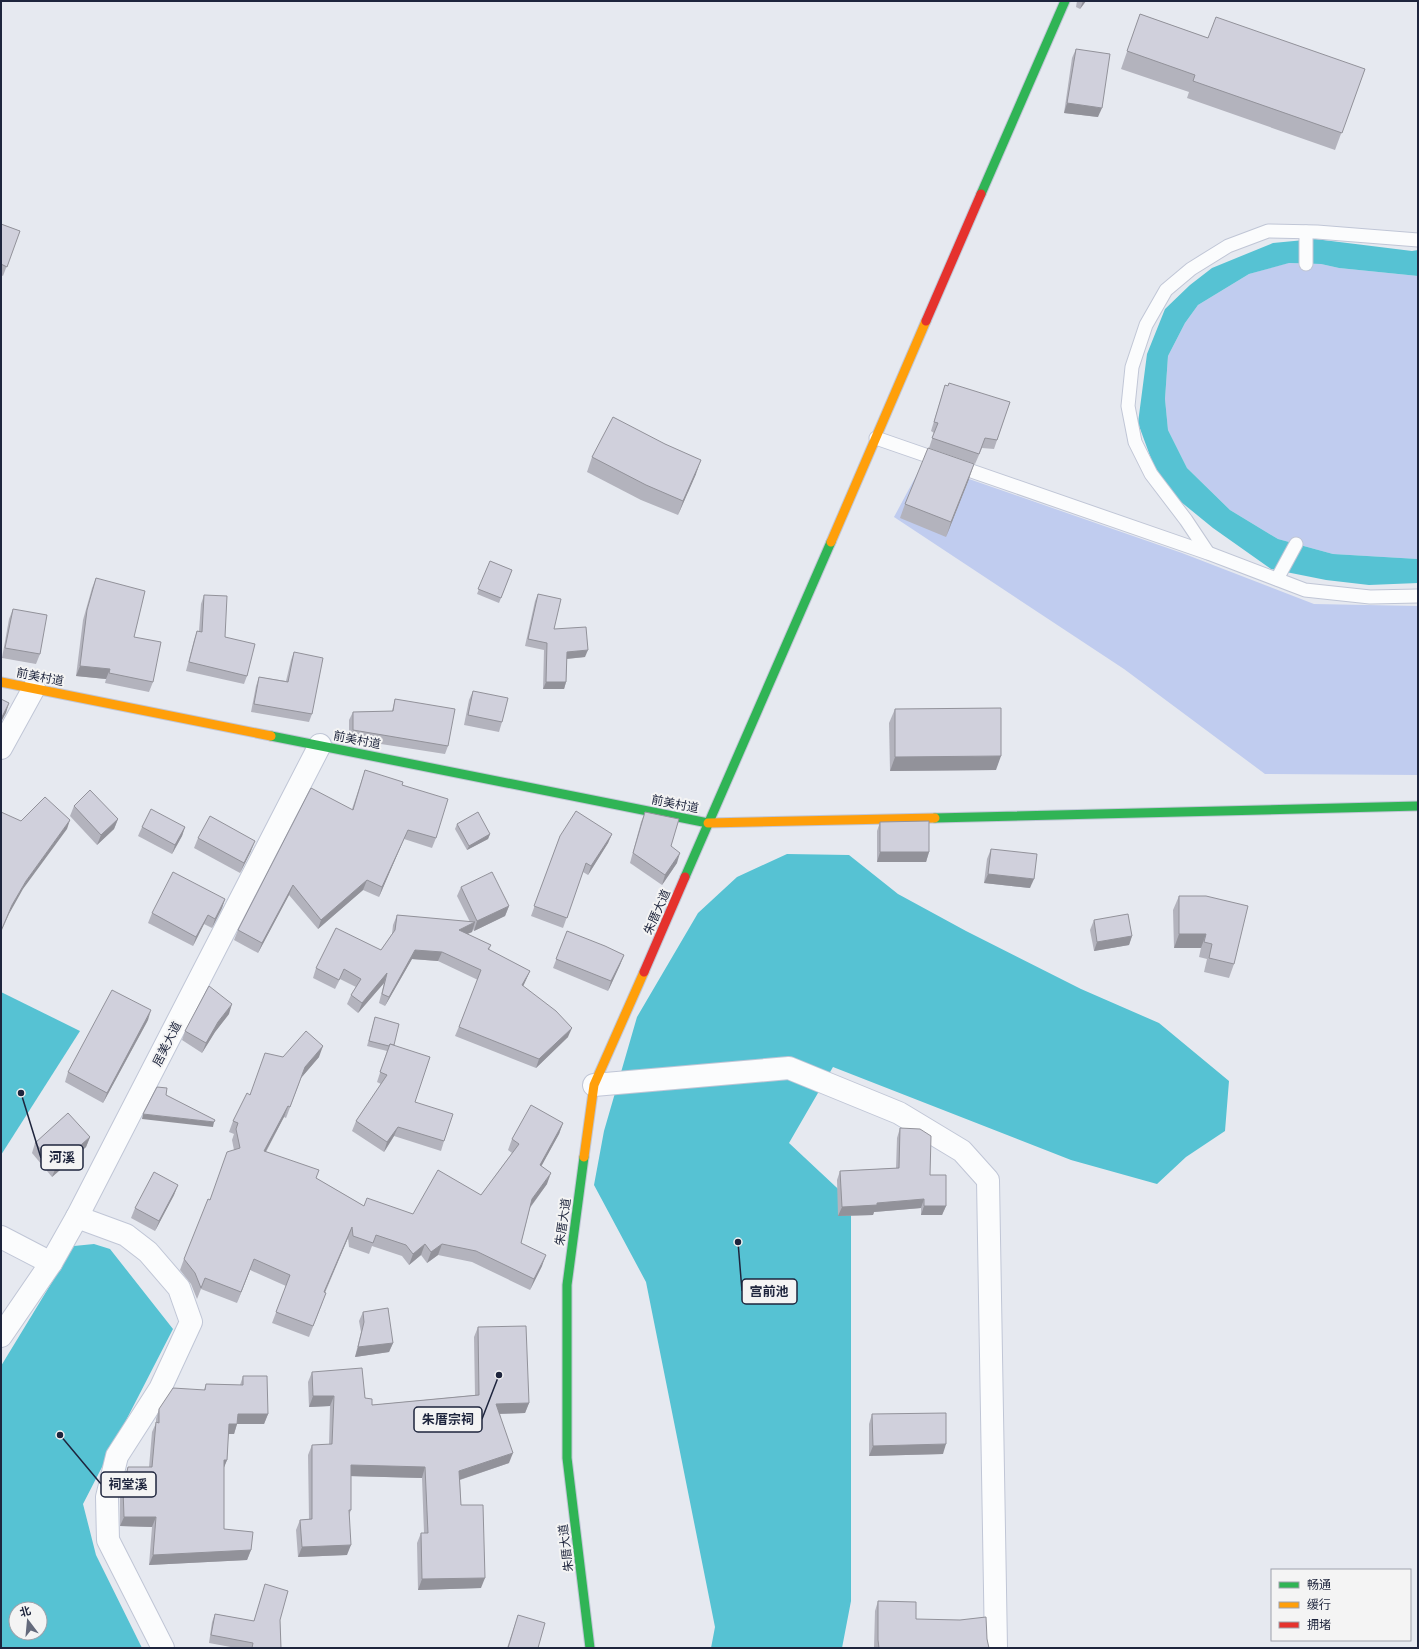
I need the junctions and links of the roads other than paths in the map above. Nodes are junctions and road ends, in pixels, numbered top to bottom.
1 (1065, 1) edge
2 (1306, 232) junction
3 (1418, 240) edge
4 (1306, 264) dead end
5 (876, 438) junction
6 (1296, 544) dead end
7 (1208, 553) junction
8 (1277, 579) junction
9 (1418, 596) edge
10 (1, 682) edge
11 (34, 688) junction
12 (320, 745) junction
13 (1, 748) edge
14 (1418, 806) edge
15 (709, 823) junction
16 (594, 1085) junction
17 (77, 1217) junction
18 (1, 1237) edge
19 (51, 1263) junction
20 (1, 1336) edge
21 (163, 1648) edge
22 (590, 1648) edge
23 (996, 1648) edge

1 - 5 street, 朱厝大道
2 - 3 lane
2 - 4 lane
2 - 7 lane
5 - 7 lane
5 - 15 street, 朱厝大道
6 - 8 lane
7 - 8 lane
8 - 9 lane
10 - 11 street, 前美村道
11 - 12 street, 前美村道
11 - 13 street
12 - 15 street, 前美村道
12 - 17 street, 居美大道
14 - 15 street, 前美村道
15 - 16 street, 朱厝大道
16 - 22 street, 朱厝大道
16 - 23 street
17 - 19 street, 居美大道
17 - 21 street
18 - 19 street
19 - 20 street, 居美大道

